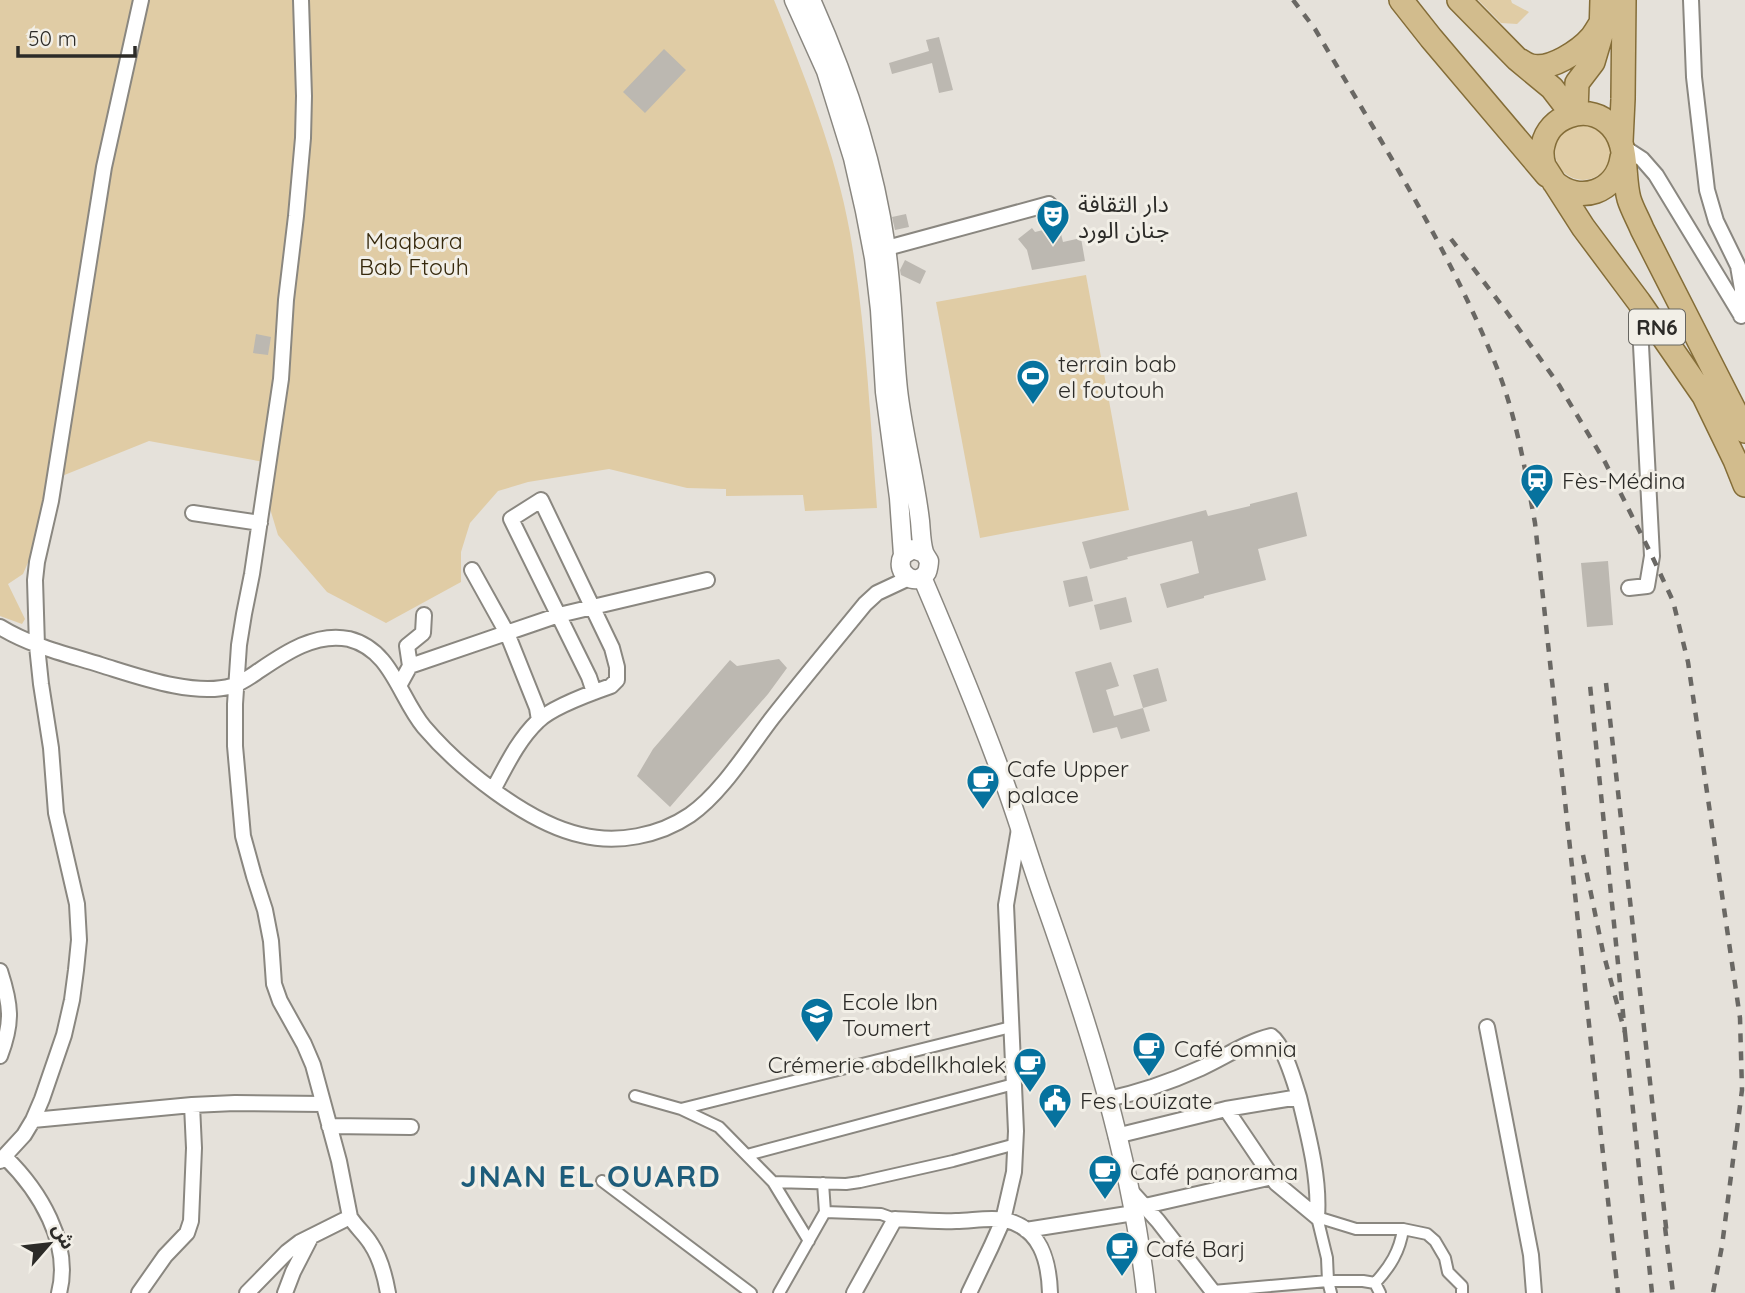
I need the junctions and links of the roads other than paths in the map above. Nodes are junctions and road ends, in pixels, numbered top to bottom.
1 (141, 0) edge
2 (301, 0) edge
3 (794, 0) edge
4 (811, 0) edge
5 (1401, 0) edge
6 (1459, 0) edge
7 (1624, 0) edge
8 (1691, 0) edge
9 (1602, 11) edge
10 (1517, 60) junction
11 (832, 68) junction
12 (1574, 114) junction
13 (1622, 146) junction
14 (1550, 178) junction
15 (1049, 204) dead end
16 (872, 209) junction
17 (887, 248) junction
18 (1744, 289) edge
19 (1639, 302) junction
20 (1743, 319) edge
21 (1745, 431) edge
22 (1745, 485) edge
23 (193, 513) dead end
24 (260, 523) junction
25 (924, 553) junction
26 (902, 558) junction
27 (472, 570) dead end
28 (915, 577) junction
29 (707, 580) dead end
30 (1629, 588) dead end
31 (877, 593) junction
32 (591, 607) junction
33 (424, 615) dead end
34 (559, 615) junction
35 (0, 627) edge
36 (507, 633) junction
37 (37, 646) junction
38 (410, 666) junction
39 (237, 684) junction
40 (399, 686) junction
41 (594, 692) junction
42 (539, 720) junction
43 (493, 790) junction
44 (1019, 828) junction
45 (0, 971) edge
46 (1012, 1027) junction
47 (1487, 1027) dead end
48 (0, 1056) edge
49 (1014, 1084) junction
50 (635, 1096) dead end
51 (1299, 1097) junction
52 (1108, 1099) junction
53 (323, 1104) junction
54 (192, 1105) junction
55 (1226, 1109) junction
56 (681, 1110) junction
57 (33, 1120) junction
58 (329, 1126) junction
59 (411, 1127) dead end
60 (1116, 1136) junction
61 (1016, 1144) junction
62 (747, 1155) junction
63 (3, 1159) edge
64 (1272, 1177) junction
65 (602, 1181) dead end
66 (773, 1182) junction
67 (823, 1183) junction
68 (1139, 1210) junction
69 (825, 1212) junction
70 (350, 1217) junction
71 (1317, 1217) junction
72 (895, 1219) junction
73 (1003, 1220) junction
74 (1403, 1229) junction
75 (1026, 1230) junction
76 (313, 1234) junction
77 (809, 1241) junction
78 (1328, 1280) junction
79 (1377, 1288) edge
80 (1213, 1292) edge
81 (59, 1293) edge
82 (139, 1293) edge
83 (247, 1293) edge
84 (285, 1293) edge
85 (388, 1293) edge
86 (751, 1293) edge
87 (779, 1293) edge
88 (854, 1293) edge
89 (968, 1293) edge
90 (1050, 1293) edge
91 (1146, 1293) edge
92 (1331, 1293) edge
93 (1462, 1293) edge
94 (1534, 1293) edge

1 - 37 street
2 - 24 street
3 - 11 street
4 - 11 street
5 - 14 main road, RN6
6 - 10 main road
7 - 13 main road
8 - 18 street
9 - 10 main road
9 - 12 main road
10 - 12 main road
11 - 16 street
12 - 13 main road
12 - 14 main road, RN6
13 - 14 main road, RN6
13 - 20 street
13 - 21 main road, RN6
14 - 19 main road, RN6
15 - 17 street
16 - 17 street
16 - 26 street
17 - 25 street
18 - 20 street
19 - 22 main road, RN6
19 - 30 street
23 - 24 street
24 - 39 street
25 - 26 street
25 - 28 street
26 - 28 street
26 - 31 street
27 - 36 street
28 - 31 street
28 - 44 street
29 - 32 street
31 - 43 street
32 - 34 street
32 - 34 street
32 - 41 street
33 - 38 street
34 - 36 street
34 - 41 street
35 - 37 street
36 - 38 street
36 - 42 street
37 - 39 street
37 - 57 street
38 - 40 street
39 - 40 street
39 - 53 street
40 - 43 street
41 - 42 street
42 - 43 street
44 - 46 street
44 - 52 street
45 - 48 street
46 - 49 street
46 - 56 street
47 - 94 street
49 - 61 street
49 - 62 street
50 - 56 street
51 - 52 street
51 - 55 street
51 - 71 street
52 - 60 street
53 - 54 street
53 - 58 street
54 - 57 street
54 - 82 street
55 - 60 street
55 - 64 street
56 - 62 street
57 - 63 street
58 - 59 street
58 - 70 street
60 - 68 street
61 - 67 street
61 - 73 street
62 - 66 street
63 - 81 street
64 - 68 street
64 - 71 street
65 - 86 street
66 - 67 street
66 - 77 street
67 - 69 street
68 - 75 street
68 - 80 street
68 - 91 street
69 - 72 street
69 - 77 street
70 - 76 street
70 - 85 street
71 - 74 street
71 - 78 street
72 - 73 street
72 - 88 street
73 - 75 street
73 - 89 street
74 - 79 street
74 - 93 street
75 - 90 street
76 - 83 street
76 - 84 street
77 - 87 street
78 - 79 street
78 - 80 street
78 - 92 street

